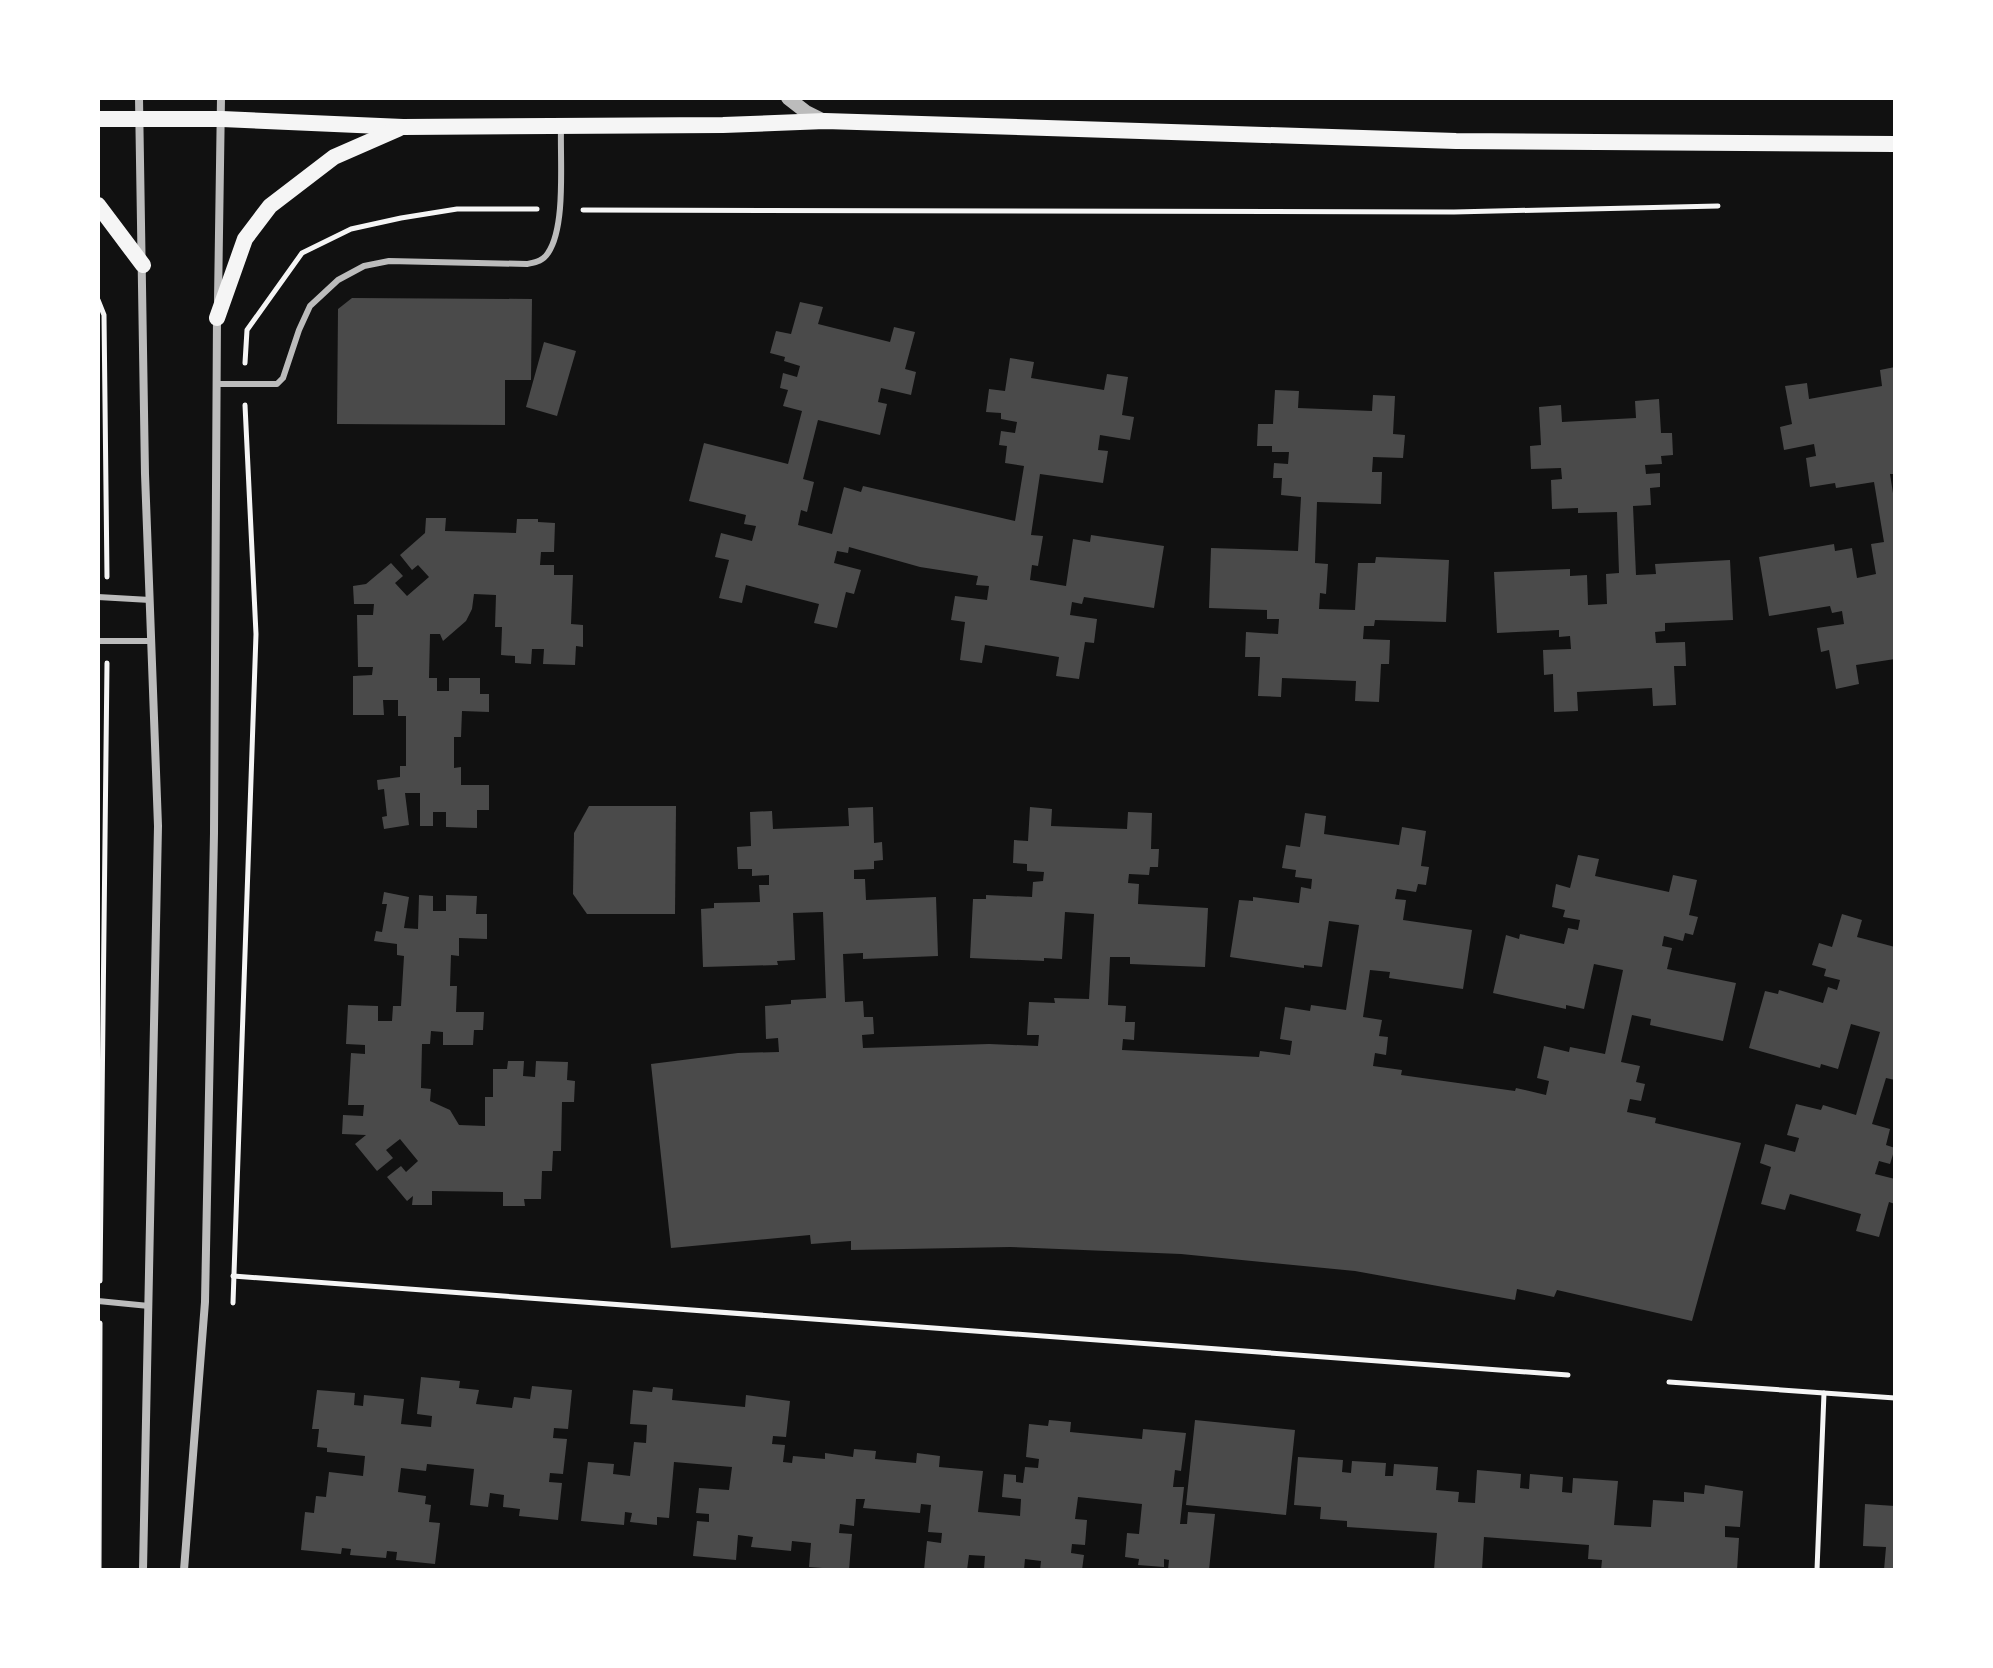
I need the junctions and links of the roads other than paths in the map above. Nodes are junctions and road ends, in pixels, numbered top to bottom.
1 (139, 98) edge
2 (221, 98) edge
3 (788, 98) edge
4 (98, 119) edge
5 (222, 119) junction
6 (139, 120) junction
7 (825, 121) junction
8 (561, 126) junction
9 (403, 127) junction
10 (1895, 144) edge
11 (98, 205) edge
12 (143, 265) junction
13 (217, 318) junction
14 (217, 384) junction
15 (98, 597) edge
16 (150, 600) junction
17 (98, 641) edge
18 (150, 641) junction
19 (99, 1301) edge
20 (149, 1306) junction
21 (143, 1570) edge
22 (184, 1570) edge

1 - 6 street
2 - 5 street
3 - 7 street
4 - 6 main road
5 - 6 main road
5 - 9 main road
5 - 13 street
6 - 12 street
7 - 8 main road
7 - 10 main road
8 - 9 main road
8 - 14 lane
9 - 13 main road
11 - 12 main road
12 - 16 street
13 - 14 street
14 - 22 street
15 - 16 lane
16 - 18 street
17 - 18 lane
18 - 20 street
19 - 20 lane
20 - 21 street

